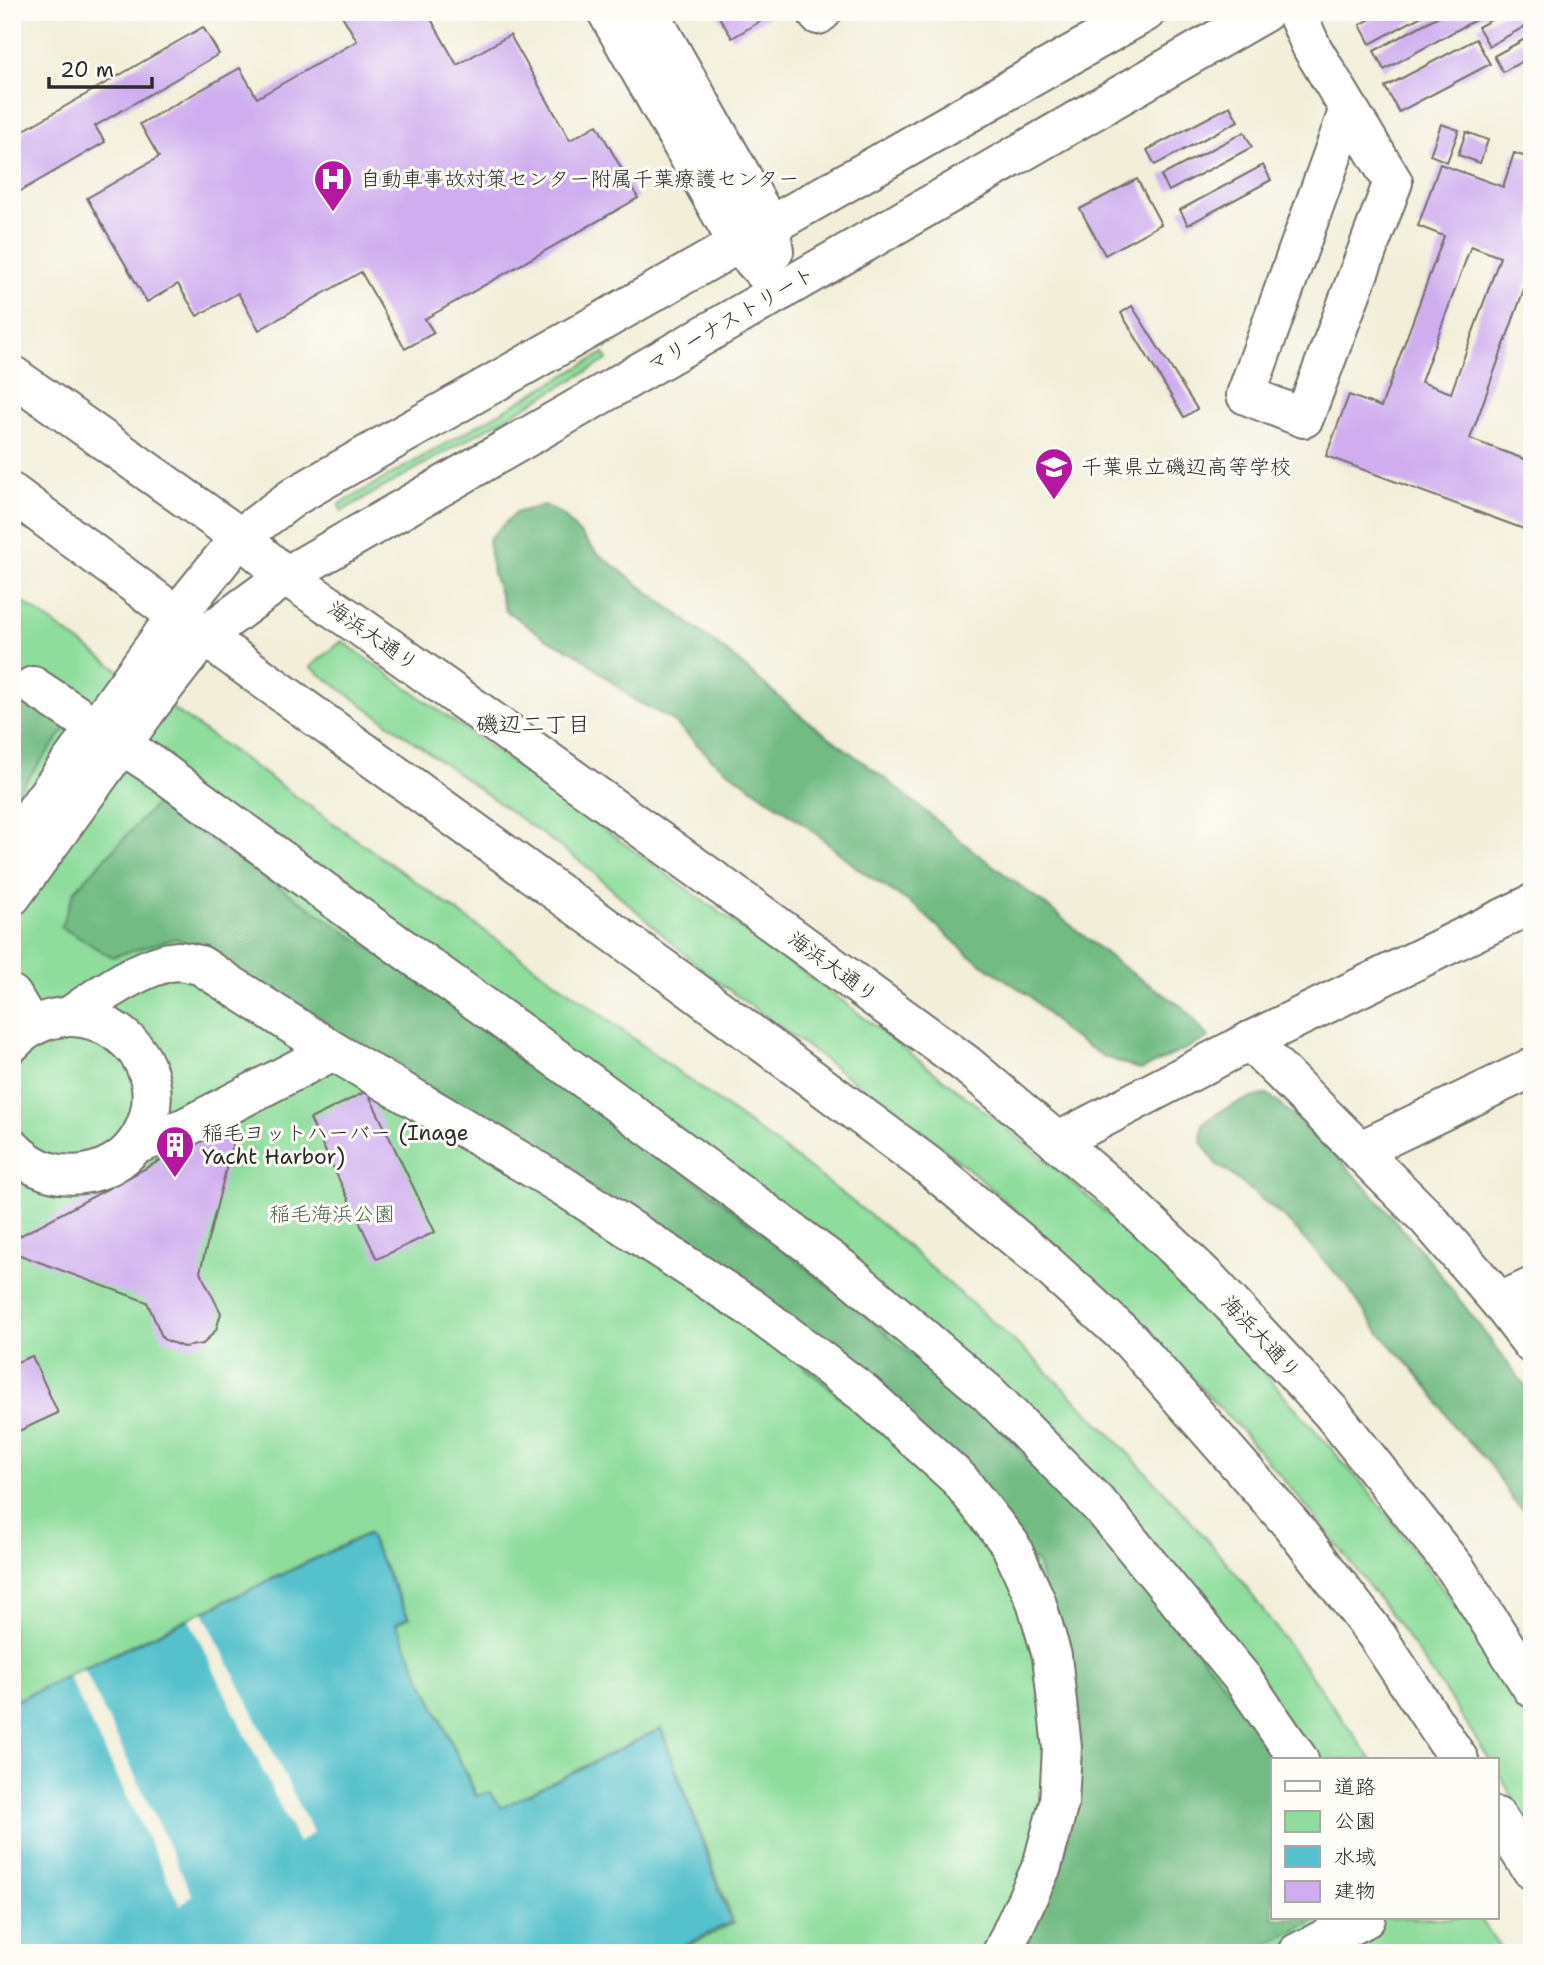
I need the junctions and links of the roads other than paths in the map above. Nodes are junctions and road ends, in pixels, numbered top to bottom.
1 (607, 12) edge
2 (649, 12) edge
3 (1146, 12) edge
4 (1265, 12) edge
5 (1296, 12) edge
6 (1349, 109) junction
7 (754, 235) junction
8 (781, 291) junction
9 (12, 375) edge
10 (12, 493) edge
11 (240, 537) junction
12 (286, 576) junction
13 (191, 625) junction
14 (33, 685) dead end
15 (109, 736) junction
16 (12, 843) edge
17 (12, 896) edge
18 (1532, 904) edge
19 (12, 995) edge
20 (68, 1017) junction
21 (22, 1035) edge
22 (1250, 1041) junction
23 (333, 1051) junction
24 (1532, 1068) edge
25 (1057, 1142) junction
26 (135, 1145) junction
27 (12, 1148) edge
28 (1359, 1151) junction
29 (1516, 1295) edge
30 (1532, 1344) edge
31 (1532, 1688) edge
32 (1298, 1758) edge
33 (1458, 1758) edge
34 (1498, 1819) edge
35 (1532, 1870) edge
36 (1362, 1920) edge
37 (1002, 1953) edge
38 (1297, 1953) edge

1 - 7 street
2 - 7 street
3 - 7 street
4 - 8 street, マリーナストリート
5 - 6 street
6 - 6 street
7 - 8 street
7 - 11 street
8 - 12 street, マリーナストリート
9 - 11 street, 海浜大通り
10 - 13 street
11 - 12 street, 海浜大通り
11 - 13 street
12 - 13 street, マリーナストリート
12 - 25 street, 海浜大通り
13 - 15 street
13 - 33 street
14 - 15 street
15 - 16 street
15 - 17 street
15 - 32 street
18 - 22 street
19 - 21 street
20 - 21 street
20 - 23 street
20 - 26 street
22 - 25 street
22 - 28 street
23 - 26 street
23 - 37 street
24 - 28 street
25 - 31 street, 海浜大通り
26 - 27 street
28 - 29 street
29 - 30 street
34 - 35 street
36 - 38 street

